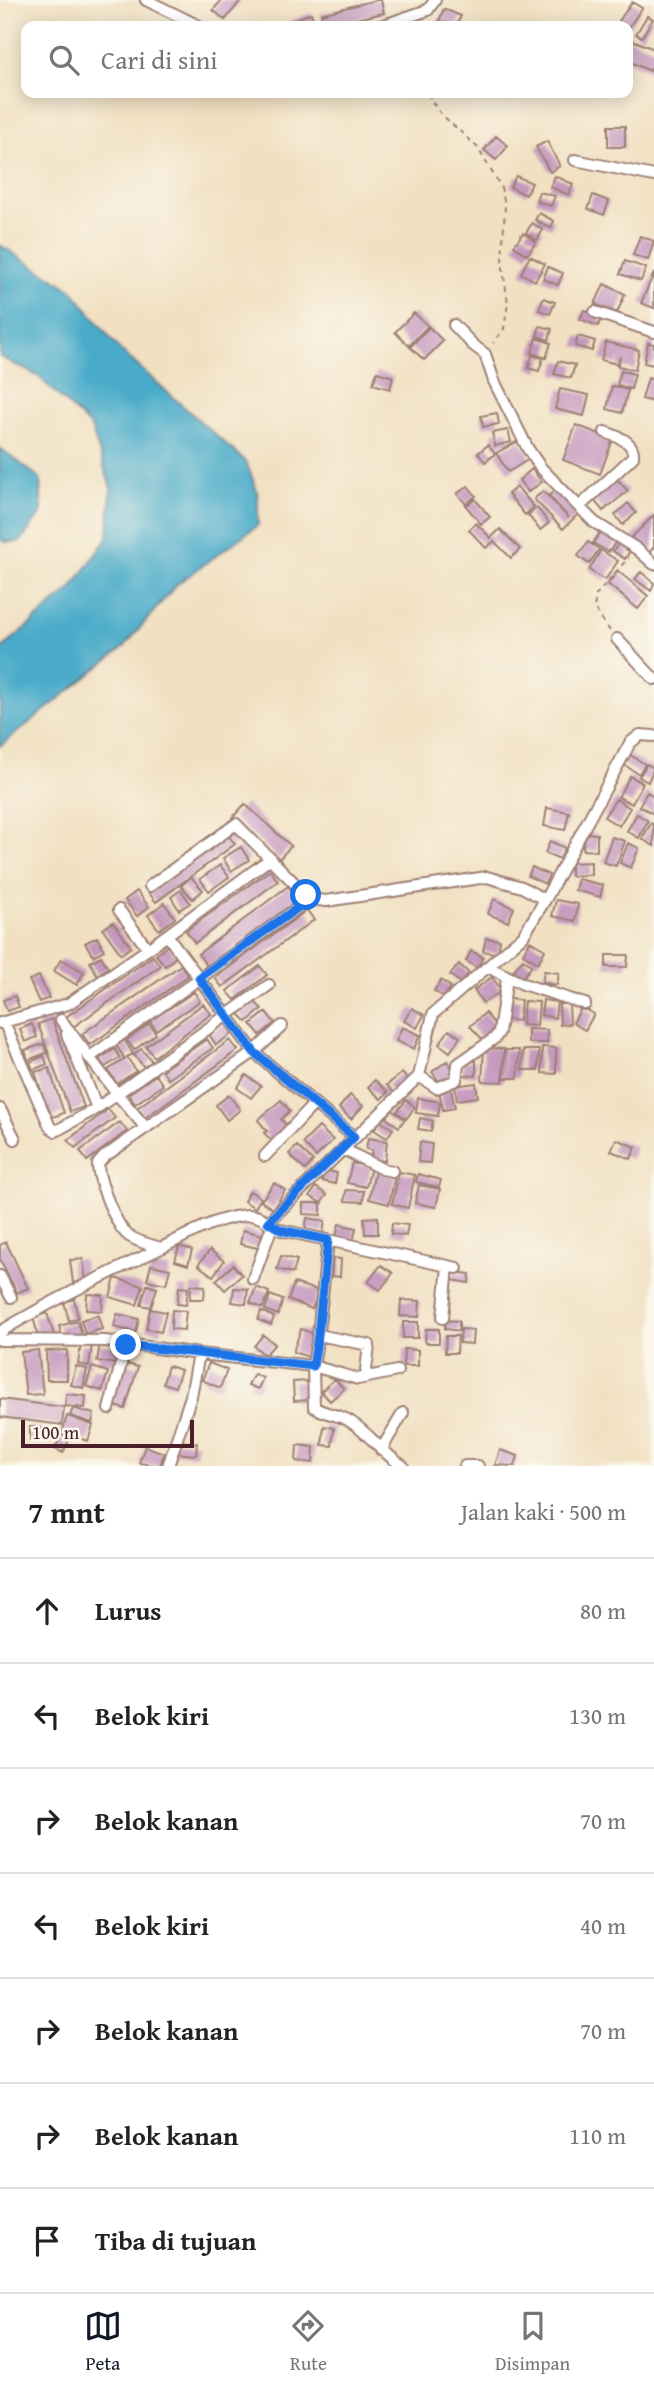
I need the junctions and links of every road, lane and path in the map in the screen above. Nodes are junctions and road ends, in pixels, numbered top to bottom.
1 (146, 0) edge
2 (435, 0) edge
3 (189, 21) edge
4 (396, 21) edge
5 (430, 98) edge
6 (575, 160) dead end
7 (654, 176) edge
8 (595, 312) dead end
9 (454, 325) dead end
10 (654, 332) edge
11 (485, 354) junction
12 (605, 432) dead end
13 (579, 507) junction
14 (637, 549) junction
15 (654, 564) edge
16 (617, 639) joint
17 (654, 679) edge
18 (654, 735) edge
19 (271, 858) junction
20 (150, 886) dead end
21 (310, 899) junction
22 (545, 900) junction
23 (119, 910) dead end
24 (167, 935) junction
25 (149, 949) junction
26 (488, 967) junction
27 (199, 978) junction
28 (507, 978) junction
29 (269, 985) dead end
30 (585, 1004) dead end
31 (57, 1008) junction
32 (227, 1015) junction
33 (61, 1020) junction
34 (2, 1022) edge
35 (282, 1026) dead end
36 (254, 1052) junction
37 (90, 1057) junction
38 (419, 1076) junction
39 (117, 1094) junction
40 (314, 1104) junction
41 (97, 1108) junction
42 (0, 1109) edge
43 (146, 1128) junction
44 (354, 1137) junction
45 (15, 1139) dead end
46 (343, 1149) junction
47 (265, 1156) dead end
48 (392, 1171) dead end
49 (270, 1224) junction
50 (328, 1240) junction
51 (161, 1248) junction
52 (0, 1276) edge
53 (253, 1279) dead end
54 (10, 1297) dead end
55 (443, 1318) dead end
56 (0, 1332) edge
57 (318, 1335) junction
58 (0, 1340) edge
59 (126, 1345) junction
60 (199, 1354) junction
61 (313, 1366) junction
62 (366, 1370) dead end
63 (397, 1371) dead end
64 (109, 1409) dead end
65 (403, 1413) dead end
66 (381, 1450) junction
67 (168, 1466) edge
68 (403, 1466) edge
69 (465, 1466) edge
70 (478, 1466) edge

1 - 3 street
2 - 4 street
5 - 11 path
6 - 7 street
8 - 10 street
9 - 11 street
11 - 13 street
12 - 13 street
13 - 14 street
14 - 15 street
14 - 16 path
16 - 17 street
18 - 22 street
19 - 20 street
19 - 21 street
19 - 24 street
21 - 22 street
21 - 27 street
22 - 26 street
23 - 25 street
24 - 25 street
24 - 27 street
25 - 31 street
26 - 28 street
26 - 38 street
27 - 32 street
27 - 37 street
28 - 30 street
28 - 38 street
29 - 32 street
31 - 33 street
31 - 34 street
32 - 36 street
32 - 39 street
33 - 37 street
33 - 41 street
34 - 41 street
35 - 36 street
36 - 40 street
36 - 43 street
37 - 39 street
38 - 44 street
39 - 41 street
39 - 43 street
40 - 44 street
40 - 47 street
42 - 45 street
43 - 51 street
44 - 46 street
46 - 48 street
46 - 49 street
49 - 50 street
49 - 51 street
49 - 53 street
50 - 55 street
50 - 57 street
51 - 56 street
52 - 54 street
57 - 61 street
57 - 62 street
58 - 59 street
59 - 60 street
59 - 64 street
60 - 61 street
60 - 67 street
61 - 63 street
61 - 66 street
65 - 66 street
66 - 68 street
69 - 70 street

